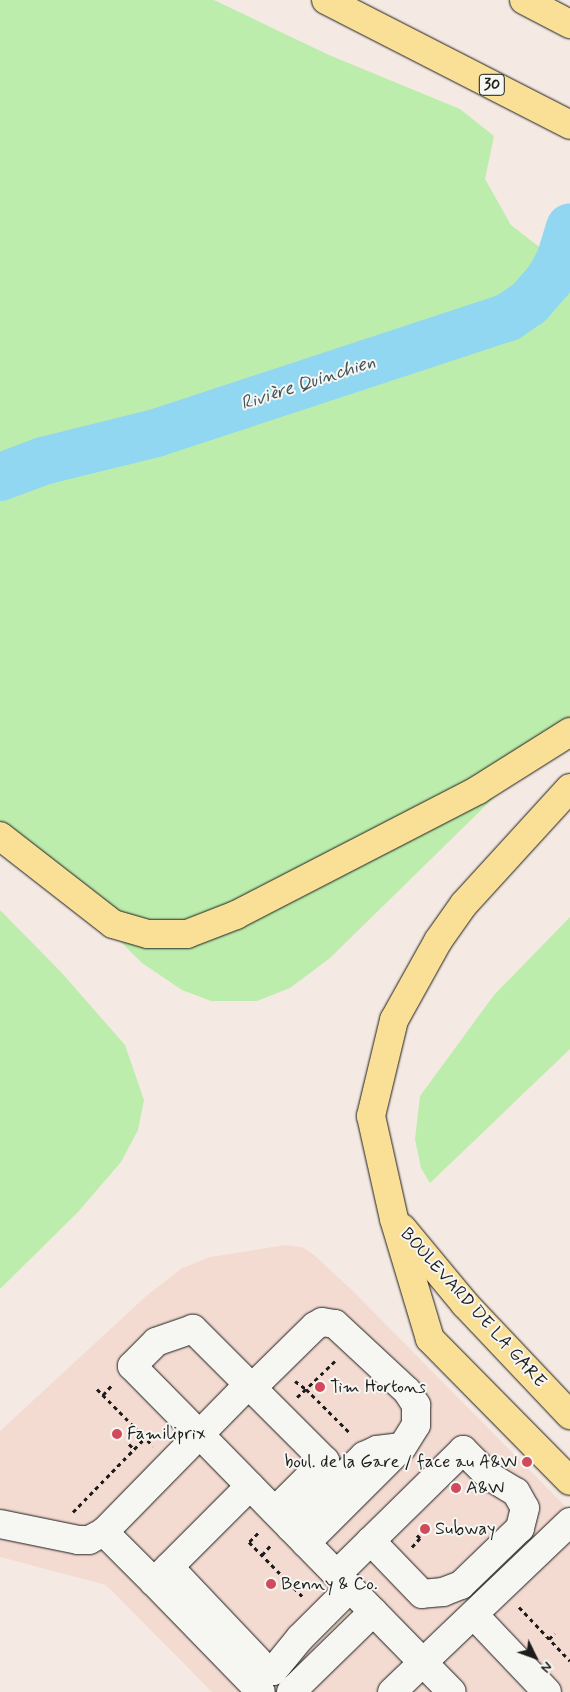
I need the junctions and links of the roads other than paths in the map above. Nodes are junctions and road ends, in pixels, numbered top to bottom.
1 (326, 0) edge
2 (524, 0) edge
3 (546, 0) edge
4 (570, 17) edge
5 (570, 24) edge
6 (570, 125) edge
7 (570, 732) edge
8 (570, 788) edge
9 (0, 836) edge
10 (394, 1219) junction
11 (250, 1386) junction
12 (570, 1414) edge
13 (199, 1434) junction
14 (570, 1482) edge
15 (250, 1486) junction
16 (570, 1522) edge
17 (0, 1524) edge
18 (283, 1528) junction
19 (104, 1532) junction
20 (371, 1541) junction
21 (162, 1574) junction
22 (344, 1581) junction
23 (373, 1612) junction
24 (474, 1615) junction
25 (423, 1663) junction
26 (261, 1692) edge
27 (291, 1692) edge
28 (392, 1692) edge
29 (452, 1692) edge
30 (547, 1692) edge

1 - 6 main road, 30
2 - 5 main road
3 - 4 main road
7 - 9 main road
8 - 10 main road
10 - 12 main road, BOULEVARD DE LA GARE
10 - 14 main road, BOULEVARD DE LA GARE
11 - 13 lane
11 - 13 lane
11 - 18 lane
11 - 18 lane
13 - 15 lane
13 - 19 lane
15 - 18 lane
15 - 21 lane
16 - 24 lane
17 - 19 lane
18 - 22 lane
19 - 21 lane
20 - 20 lane
20 - 22 lane
21 - 22 lane
21 - 26 lane
22 - 23 lane
23 - 25 lane
23 - 27 lane
24 - 25 lane
24 - 30 lane
25 - 28 lane
25 - 29 lane

